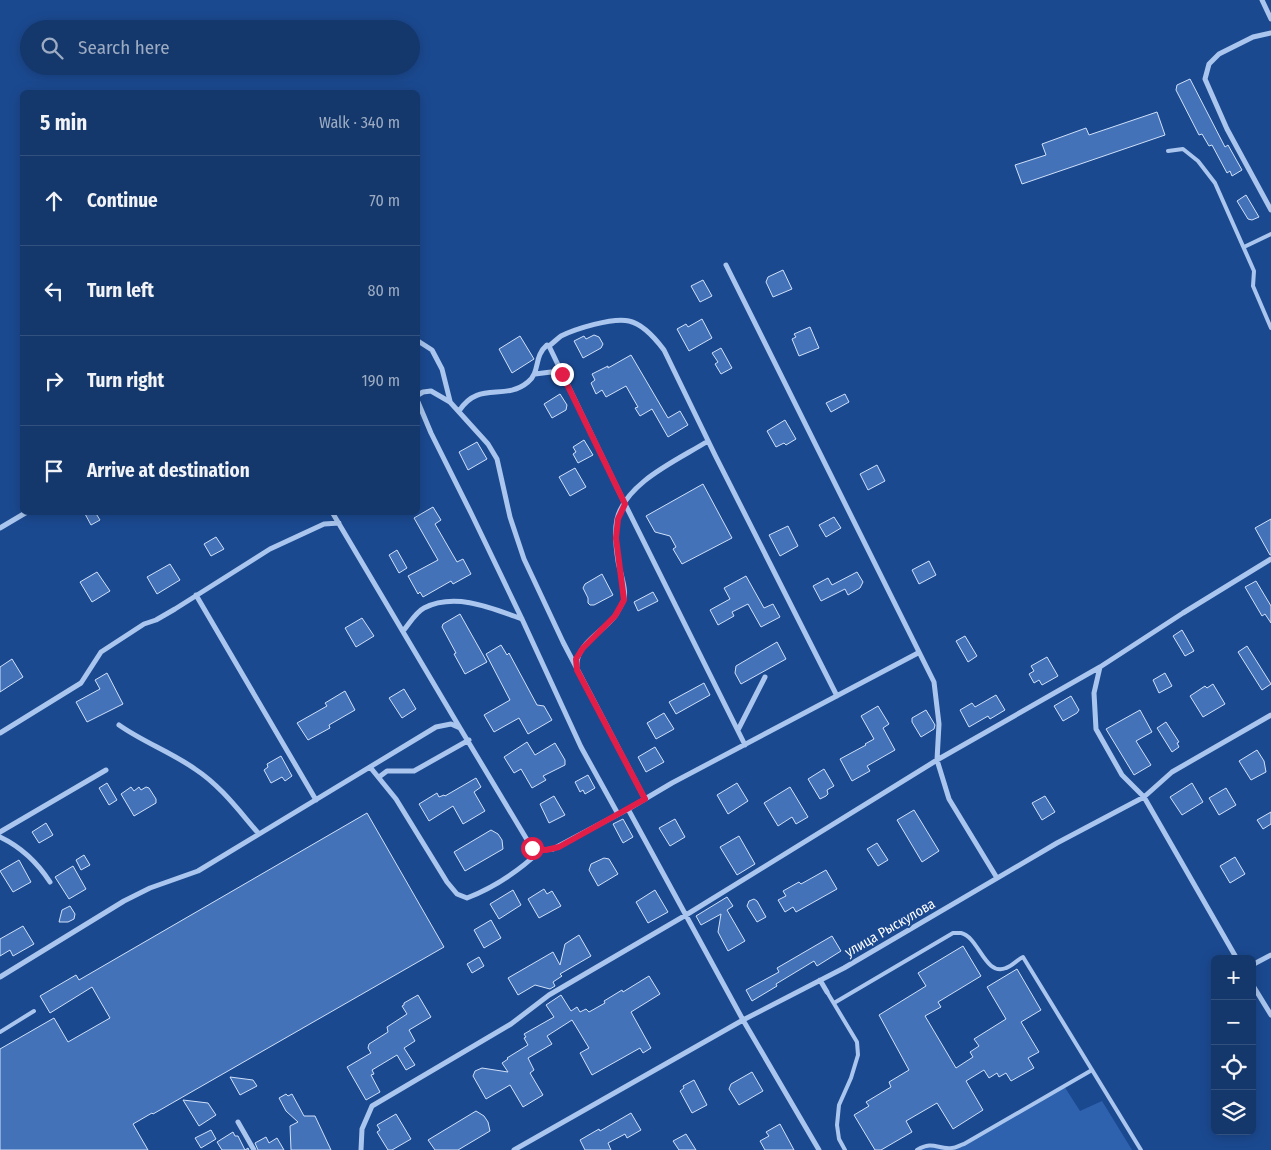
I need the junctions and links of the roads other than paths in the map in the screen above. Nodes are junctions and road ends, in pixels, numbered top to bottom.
1 (1262, 0) edge
2 (1271, 19) edge
3 (1271, 34) edge
4 (1168, 151) dead end
5 (1271, 210) edge
6 (1271, 234) edge
7 (1244, 247) junction
8 (726, 265) dead end
9 (1271, 328) edge
10 (420, 342) edge
11 (549, 346) junction
12 (535, 374) junction
13 (562, 374) junction
14 (420, 394) edge
15 (450, 402) junction
16 (420, 407) edge
17 (459, 411) junction
18 (708, 442) junction
19 (625, 504) junction
20 (22, 515) edge
21 (334, 515) edge
22 (339, 523) junction
23 (0, 528) edge
24 (1271, 560) edge
25 (196, 595) junction
26 (522, 619) junction
27 (403, 631) junction
28 (918, 653) junction
29 (1100, 667) junction
30 (577, 670) junction
31 (765, 677) dead end
32 (836, 696) junction
33 (1271, 715) edge
34 (119, 725) dead end
35 (460, 728) junction
36 (738, 730) junction
37 (0, 733) edge
38 (469, 740) junction
39 (745, 744) junction
40 (937, 760) junction
41 (370, 767) junction
42 (106, 770) dead end
43 (379, 777) junction
44 (1144, 797) junction
45 (645, 799) junction
46 (316, 800) junction
47 (628, 809) junction
48 (618, 814) junction
49 (0, 825) edge
50 (6, 829) junction
51 (0, 832) edge
52 (259, 834) junction
53 (0, 837) edge
54 (540, 850) junction
55 (996, 878) junction
56 (50, 882) dead end
57 (686, 915) junction
58 (1235, 955) edge
59 (1271, 955) edge
60 (1256, 963) edge
61 (0, 977) edge
62 (820, 980) junction
63 (1256, 991) edge
64 (827, 992) joint
65 (834, 1003) junction
66 (34, 1011) dead end
67 (1271, 1015) edge
68 (743, 1020) junction
69 (0, 1032) edge
70 (1092, 1070) junction
71 (238, 1122) dead end
72 (254, 1150) edge
73 (361, 1150) edge
74 (514, 1150) edge
75 (819, 1150) edge
76 (845, 1150) edge
77 (917, 1150) edge
78 (1140, 1150) edge

1 - 2 street
3 - 5 street
4 - 7 lane
6 - 7 lane
7 - 9 lane
8 - 28 street
10 - 15 street
11 - 12 street
11 - 13 street
11 - 18 street
12 - 13 street
12 - 17 street
13 - 19 street
14 - 15 street
15 - 17 street
16 - 26 street
17 - 30 street
18 - 19 street
18 - 32 street
19 - 30 street
19 - 36 street
20 - 23 street
21 - 22 street
22 - 25 street
22 - 27 street
24 - 29 street
25 - 37 street
25 - 46 street
26 - 27 street
26 - 48 street
27 - 35 street
28 - 32 street
28 - 40 street
29 - 40 street
29 - 44 street
30 - 45 street
31 - 36 street
32 - 39 street
33 - 44 street, улица Рыскулова
34 - 52 street
35 - 38 street
35 - 41 street
36 - 39 street
38 - 43 street
38 - 54 street
39 - 45 street
40 - 55 street
40 - 57 street
41 - 43 street
41 - 46 street
42 - 50 street
43 - 54 street
44 - 55 street, улица Рыскулова
44 - 58 street
45 - 47 street
46 - 52 street
47 - 48 street
47 - 57 street
48 - 54 street
49 - 50 street
50 - 51 street
52 - 61 street
53 - 56 street
55 - 62 street, улица Рыскулова
57 - 68 street
57 - 73 street
59 - 60 street
62 - 64 street
62 - 68 street, улица Рыскулова
63 - 67 street
64 - 65 lane
65 - 70 lane
65 - 76 lane
66 - 69 lane
68 - 74 street, улица Рыскулова
68 - 75 street
70 - 77 lane
70 - 78 lane
71 - 72 street

